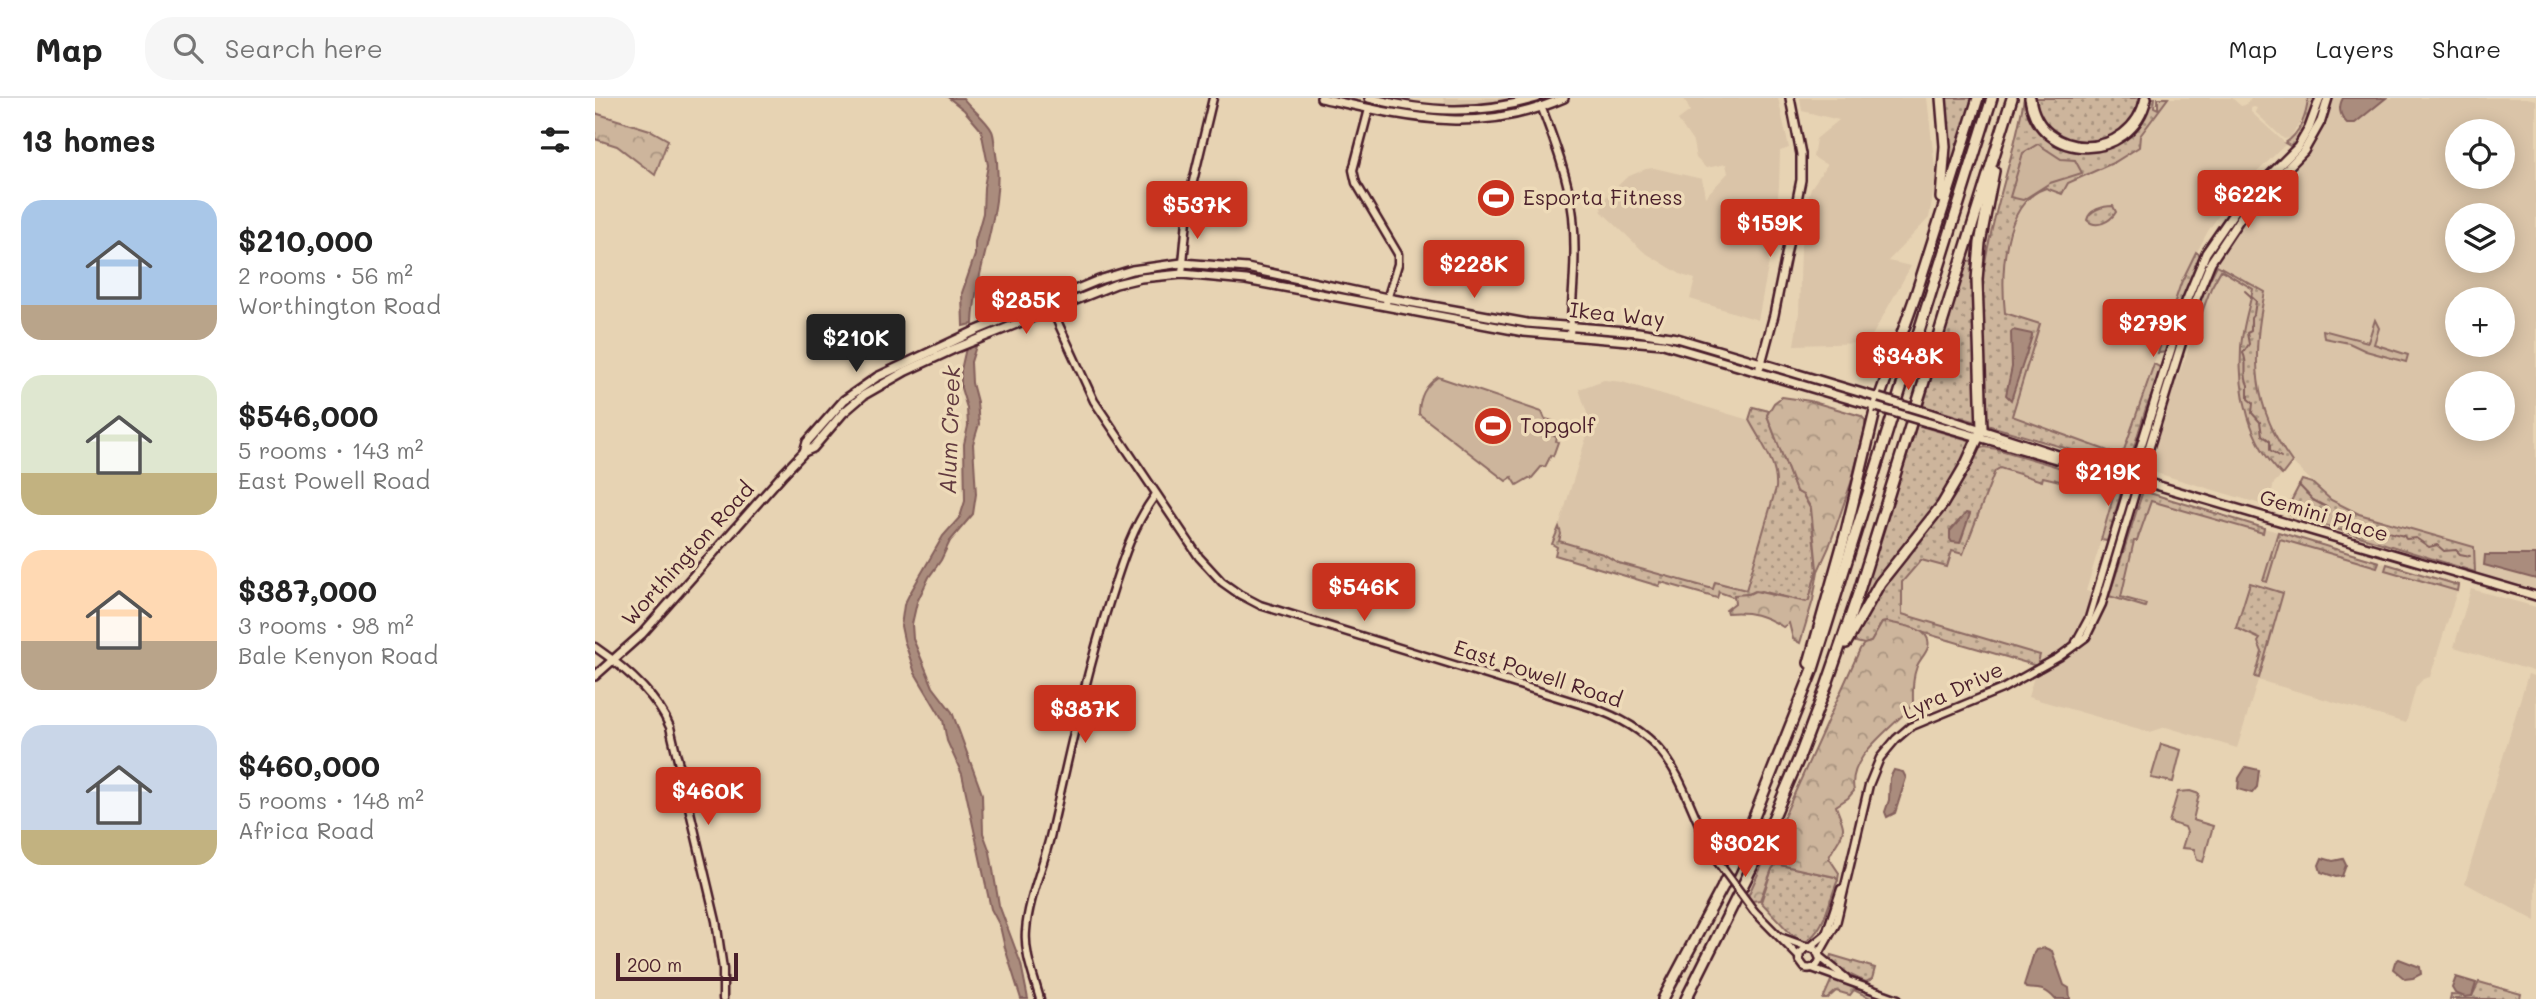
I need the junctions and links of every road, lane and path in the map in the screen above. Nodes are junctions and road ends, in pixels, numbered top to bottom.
1 (1213, 98) edge
2 (1321, 98) edge
3 (1369, 98) edge
4 (1538, 98) edge
5 (1564, 98) edge
6 (1790, 98) edge
7 (1941, 98) edge
8 (1978, 98) edge
9 (1992, 98) edge
10 (2012, 98) edge
11 (2030, 98) edge
12 (2146, 98) edge
13 (2319, 98) edge
14 (2328, 98) edge
15 (1541, 106) junction
16 (1369, 109) junction
17 (2004, 125) junction
18 (1935, 234) junction
19 (1182, 263) junction
20 (1182, 274) junction
21 (1048, 301) junction
22 (1386, 302) junction
23 (1052, 311) junction
24 (1570, 328) junction
25 (988, 331) junction
26 (1570, 337) junction
27 (1760, 367) junction
28 (1877, 403) junction
29 (1980, 433) junction
30 (2135, 479) junction
31 (1156, 494) junction
32 (2536, 596) edge
33 (595, 647) edge
34 (613, 660) junction
35 (595, 676) edge
36 (1826, 687) junction
37 (1758, 806) junction
38 (1848, 871) junction
39 (1780, 937) junction
40 (1807, 948) junction
41 (1820, 956) junction
42 (1799, 957) junction
43 (1812, 968) junction
44 (1847, 979) junction
45 (723, 999) edge
46 (1040, 999) edge
47 (1663, 999) edge
48 (1686, 999) edge
49 (1898, 999) edge

1 - 19 street
2 - 16 main road
3 - 4 main road
5 - 15 main road
6 - 27 main road
7 - 18 highway
8 - 18 highway
9 - 37 highway
10 - 17 highway
11 - 12 highway
13 - 30 main road, Lyra Drive
14 - 30 main road, Lyra Drive
15 - 16 main road
15 - 24 street
16 - 22 street
17 - 29 highway
17 - 36 highway
18 - 28 highway
19 - 20 street
19 - 21 main road, Worthington Road
19 - 22 main road, Ikea Way
20 - 22 main road, Ikea Way
20 - 23 main road, Worthington Road
21 - 23 street, East Powell Road
21 - 25 main road, Worthington Road
22 - 24 main road, Ikea Way
22 - 26 main road, Ikea Way
23 - 25 main road, Worthington Road
23 - 31 street, East Powell Road
24 - 26 street
24 - 27 main road, Ikea Way
25 - 34 main road, Worthington Road
26 - 27 main road, Ikea Way
27 - 28 main road, Ikea Way
28 - 29 main road, Gemini Place, bridge
28 - 37 highway
29 - 30 main road, Gemini Place
29 - 36 highway
30 - 32 main road, Gemini Place
30 - 38 street, Lyra Drive
31 - 39 street, East Powell Road, bridge
31 - 46 street
33 - 34 street
34 - 35 main road, Worthington Road
34 - 45 street
36 - 48 highway
37 - 47 highway
38 - 40 street, Lyra Drive
38 - 41 street, Lyra Drive
39 - 40 street, East Powell Road
39 - 42 street, East Powell Road
40 - 41 street, East Powell Road
40 - 42 street
41 - 43 street
41 - 44 street, East Powell Road
42 - 43 street, East Powell Road
43 - 44 street, East Powell Road
44 - 49 street, East Powell Road

